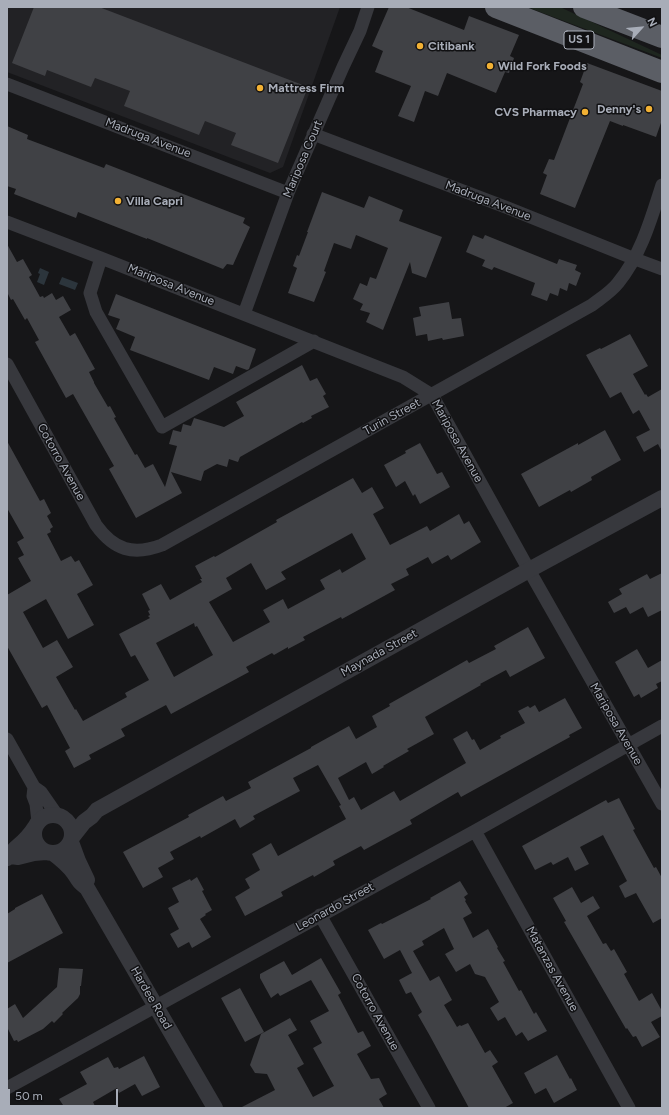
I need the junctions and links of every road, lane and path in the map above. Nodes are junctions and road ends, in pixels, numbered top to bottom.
1 (368, 7) edge
2 (496, 7) edge
3 (584, 7) edge
4 (662, 37) edge
5 (662, 72) edge
6 (7, 84) edge
7 (313, 134) junction
8 (662, 185) edge
9 (288, 193) junction
10 (7, 222) edge
11 (101, 258) junction
12 (635, 259) junction
13 (662, 269) edge
14 (244, 314) junction
15 (314, 341) junction
16 (7, 364) edge
17 (432, 395) junction
18 (662, 498) edge
19 (126, 549) joint
20 (529, 570) junction
21 (662, 726) edge
22 (7, 739) edge
23 (628, 745) junction
24 (34, 787) junction
25 (662, 804) edge
26 (97, 810) junction
27 (60, 816) junction
28 (37, 825) junction
29 (475, 830) junction
30 (72, 839) junction
31 (50, 852) junction
32 (9, 857) edge
33 (87, 888) junction
34 (320, 915) junction
35 (157, 1006) junction
36 (7, 1088) edge
37 (215, 1108) edge
38 (429, 1108) edge
39 (629, 1108) edge

1 - 7 street, Mariposa Court
2 - 5 highway, US 1
3 - 4 highway
6 - 9 street, Madruga Avenue
7 - 9 street, Mariposa Court
7 - 12 street, Madruga Avenue
8 - 12 street, Turin Street
9 - 14 street, Mariposa Court
10 - 11 street, Mariposa Avenue
11 - 14 street, Mariposa Avenue
11 - 15 street
12 - 13 street, Madruga Avenue
12 - 17 street, Turin Street
14 - 15 street, Mariposa Avenue
15 - 17 street, Mariposa Avenue
16 - 19 street, Cotorro Avenue
17 - 19 street, Turin Street
17 - 20 street, Mariposa Avenue
18 - 20 street, Maynada Street
20 - 23 street, Mariposa Avenue
20 - 26 street, Maynada Street
21 - 23 street, Leonardo Street
22 - 24 street
23 - 25 street, Mariposa Avenue
23 - 29 street, Leonardo Street
24 - 27 street
24 - 28 street
26 - 27 street, Maynada Street
26 - 30 street, Maynada Street
27 - 28 street
27 - 30 street
28 - 31 street
28 - 32 street
29 - 34 street, Leonardo Street
29 - 39 street, Matanzas Avenue
30 - 31 street
30 - 33 street, Hardee Road
31 - 32 street
31 - 33 street, Hardee Road
33 - 35 street, Hardee Road
34 - 35 street, Leonardo Street
34 - 38 street, Cotorro Avenue
35 - 36 street, Leonardo Street
35 - 37 street, Hardee Road

